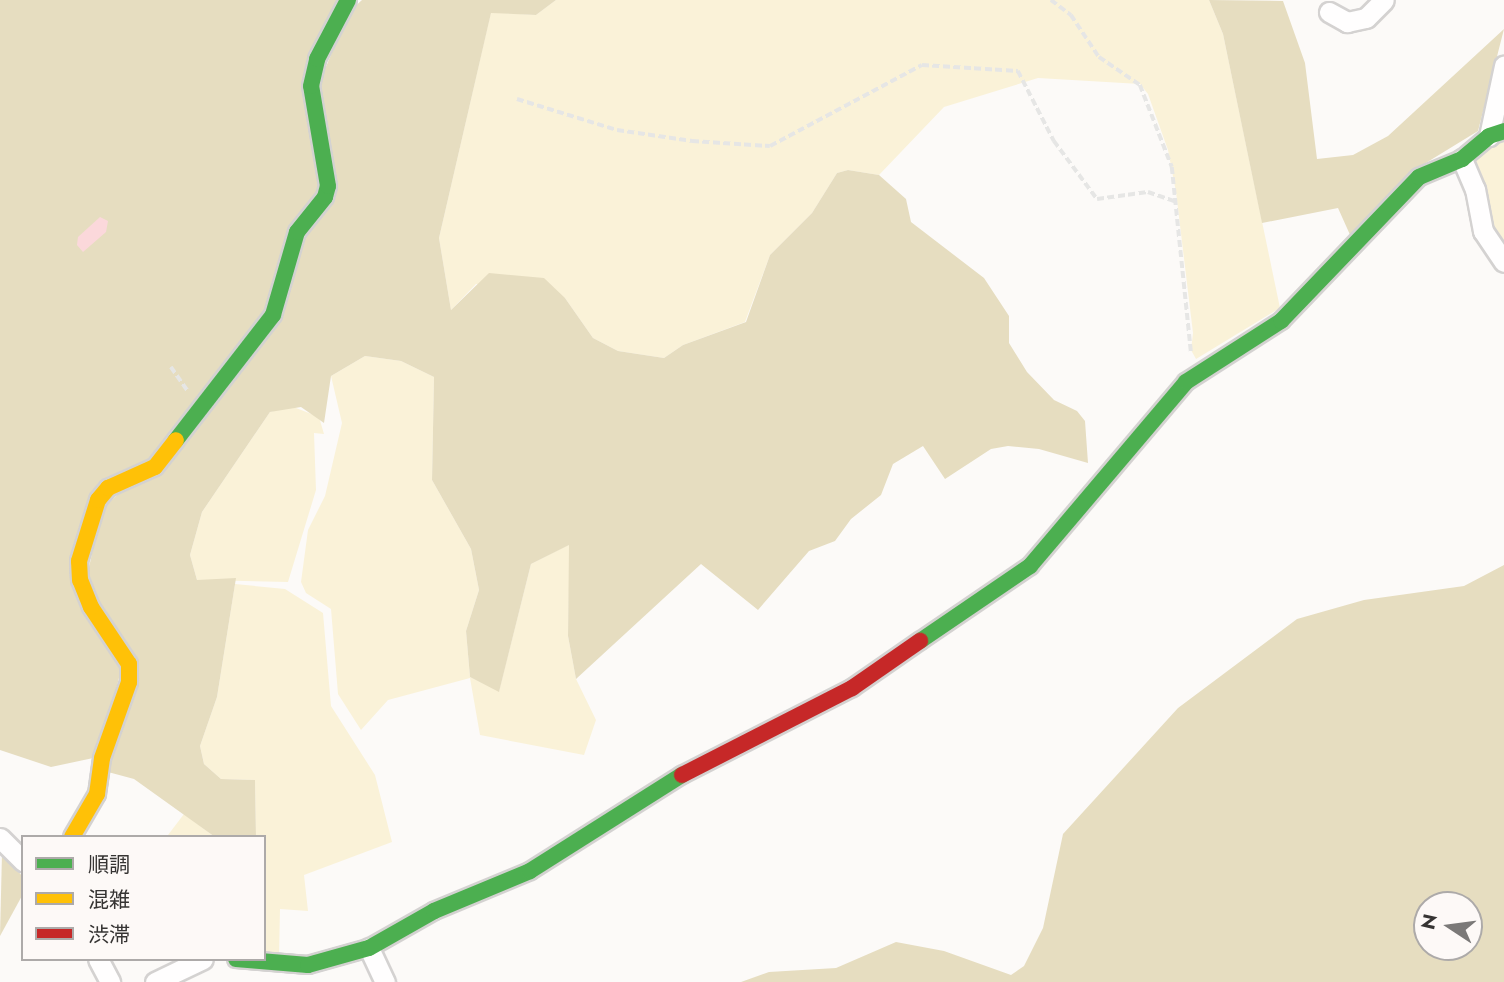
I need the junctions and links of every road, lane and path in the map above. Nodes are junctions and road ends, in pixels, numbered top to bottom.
1 (348, 0) edge
2 (1051, 0) edge
3 (1384, 0) edge
4 (1329, 12) dead end
5 (1504, 66) edge
6 (517, 99) dead end
7 (1496, 133) edge
8 (1462, 159) junction
9 (1177, 202) junction
10 (1504, 262) edge
11 (1195, 375) junction
12 (73, 835) edge
13 (0, 838) edge
14 (21, 859) edge
15 (369, 948) junction
16 (99, 961) edge
17 (200, 961) edge
18 (260, 961) edge
19 (110, 982) edge
20 (155, 982) edge
21 (385, 982) edge

1 - 12 street
2 - 9 path
3 - 4 street
5 - 7 street
6 - 9 path
7 - 8 street
8 - 10 street
8 - 11 street
9 - 11 path
11 - 15 street
13 - 14 street
15 - 18 street
15 - 21 street
16 - 19 street
17 - 20 street

